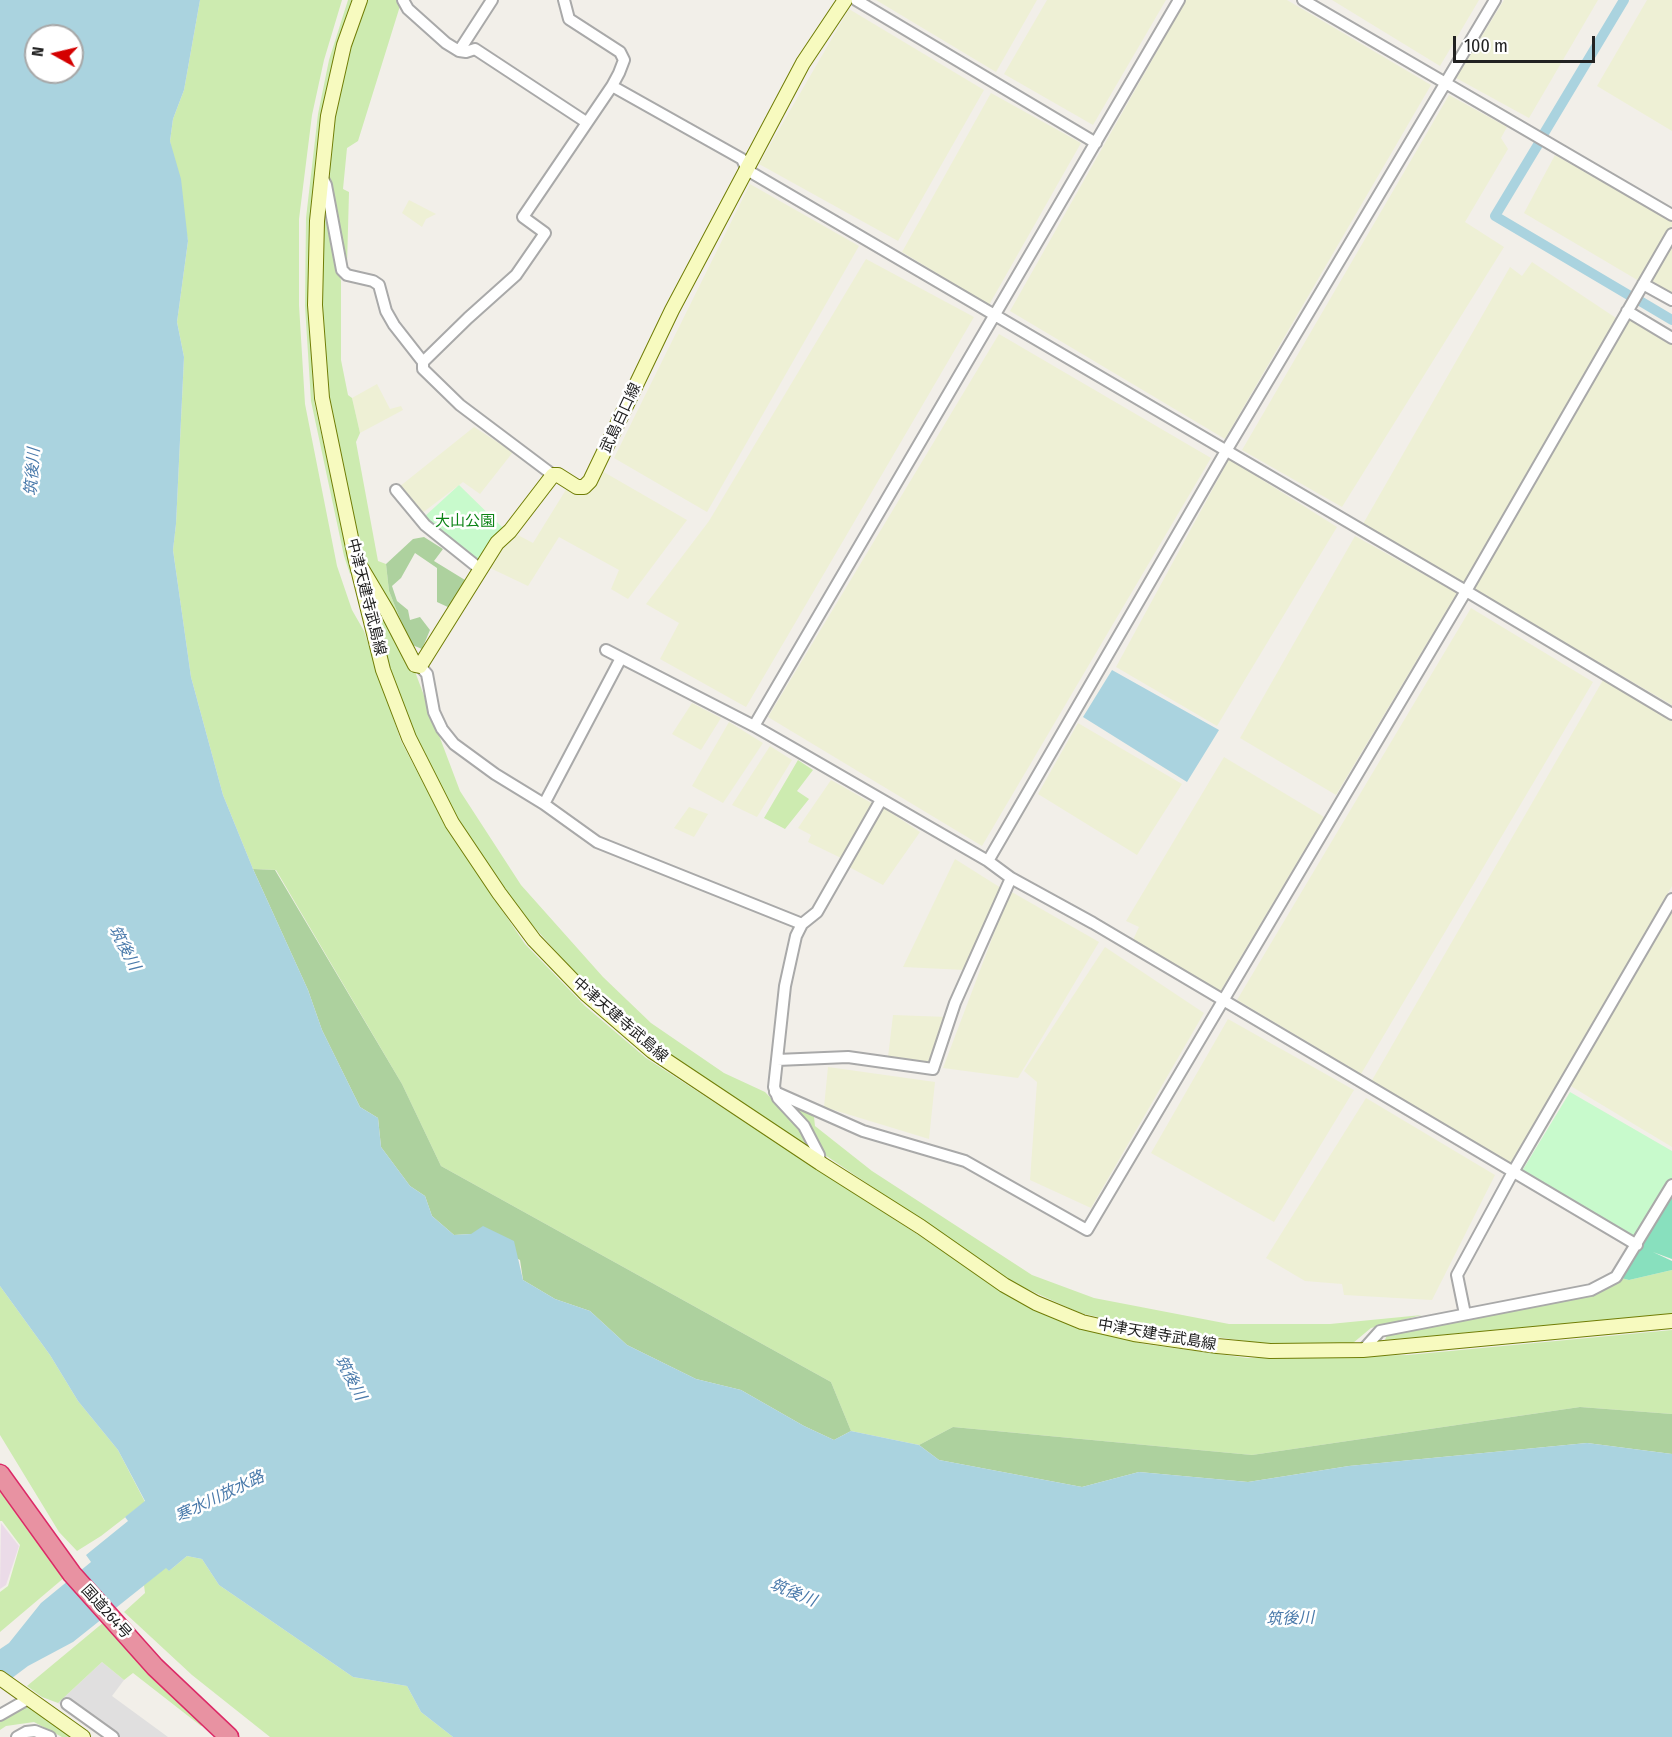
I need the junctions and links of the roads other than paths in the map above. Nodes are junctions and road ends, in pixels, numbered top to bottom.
1 (360, 0) edge
2 (403, 0) edge
3 (492, 0) edge
4 (564, 0) edge
5 (845, 0) edge
6 (856, 0) edge
7 (1179, 0) edge
8 (1303, 0) edge
9 (1495, 0) edge
10 (459, 51) junction
11 (1446, 84) junction
12 (612, 86) junction
13 (586, 122) junction
14 (1096, 143) junction
15 (747, 170) junction
16 (321, 174) junction
17 (1672, 215) edge
18 (1672, 234) edge
19 (1643, 284) junction
20 (1672, 300) edge
21 (1627, 311) junction
22 (993, 315) junction
23 (1672, 338) edge
24 (423, 362) junction
25 (1226, 451) junction
26 (553, 475) junction
27 (396, 490) dead end
28 (355, 557) junction
29 (480, 569) junction
30 (1466, 591) junction
31 (606, 650) dead end
32 (621, 658) junction
33 (420, 666) junction
34 (1672, 714) edge
35 (754, 726) junction
36 (881, 801) junction
37 (543, 804) junction
38 (988, 861) junction
39 (1011, 878) junction
40 (1672, 899) edge
41 (802, 924) junction
42 (1224, 1000) junction
43 (777, 1060) junction
44 (775, 1092) junction
45 (820, 1163) junction
46 (1513, 1172) junction
47 (1672, 1185) edge
48 (1637, 1245) junction
49 (1465, 1314) junction
50 (1672, 1321) edge
51 (1363, 1350) junction
52 (0, 1474) edge
53 (0, 1678) edge
54 (26, 1698) junction
55 (67, 1704) dead end
56 (0, 1715) edge
57 (16, 1737) edge
58 (50, 1737) edge
59 (83, 1737) edge
60 (113, 1737) edge
61 (229, 1737) edge

1 - 16 main road, 中津天建寺武島線
2 - 10 street
3 - 10 street
4 - 12 street
5 - 15 main road, 武島白口線
6 - 14 street
7 - 14 street
8 - 11 street
9 - 11 street
10 - 13 street
11 - 17 street
11 - 25 street
12 - 13 street
12 - 15 street
13 - 24 street
14 - 22 street
15 - 22 street
15 - 26 main road, 武島白口線
16 - 24 street
16 - 28 main road, 中津天建寺武島線
18 - 19 street
19 - 20 street
19 - 21 street
21 - 23 street
21 - 30 street
22 - 25 street
22 - 35 street
24 - 26 street
25 - 30 street
25 - 38 street
26 - 29 main road
27 - 29 street
28 - 33 main road
28 - 45 main road, 中津天建寺武島線
29 - 33 main road
30 - 34 street
30 - 42 street
31 - 32 street
32 - 35 street
32 - 37 street
33 - 37 street
35 - 36 street
36 - 38 street
36 - 41 street
37 - 41 street
38 - 39 street
39 - 42 street
39 - 43 street
40 - 46 street
41 - 43 street
42 - 44 street
42 - 46 street
43 - 44 street
44 - 45 street
45 - 51 main road, 中津天建寺武島線
46 - 48 street
46 - 49 street
47 - 48 street
48 - 49 street
49 - 51 street
50 - 51 main road, 中津天建寺武島線
52 - 61 highway, 国道264号
53 - 54 main road
54 - 56 street
54 - 59 main road
55 - 60 street
57 - 58 street

